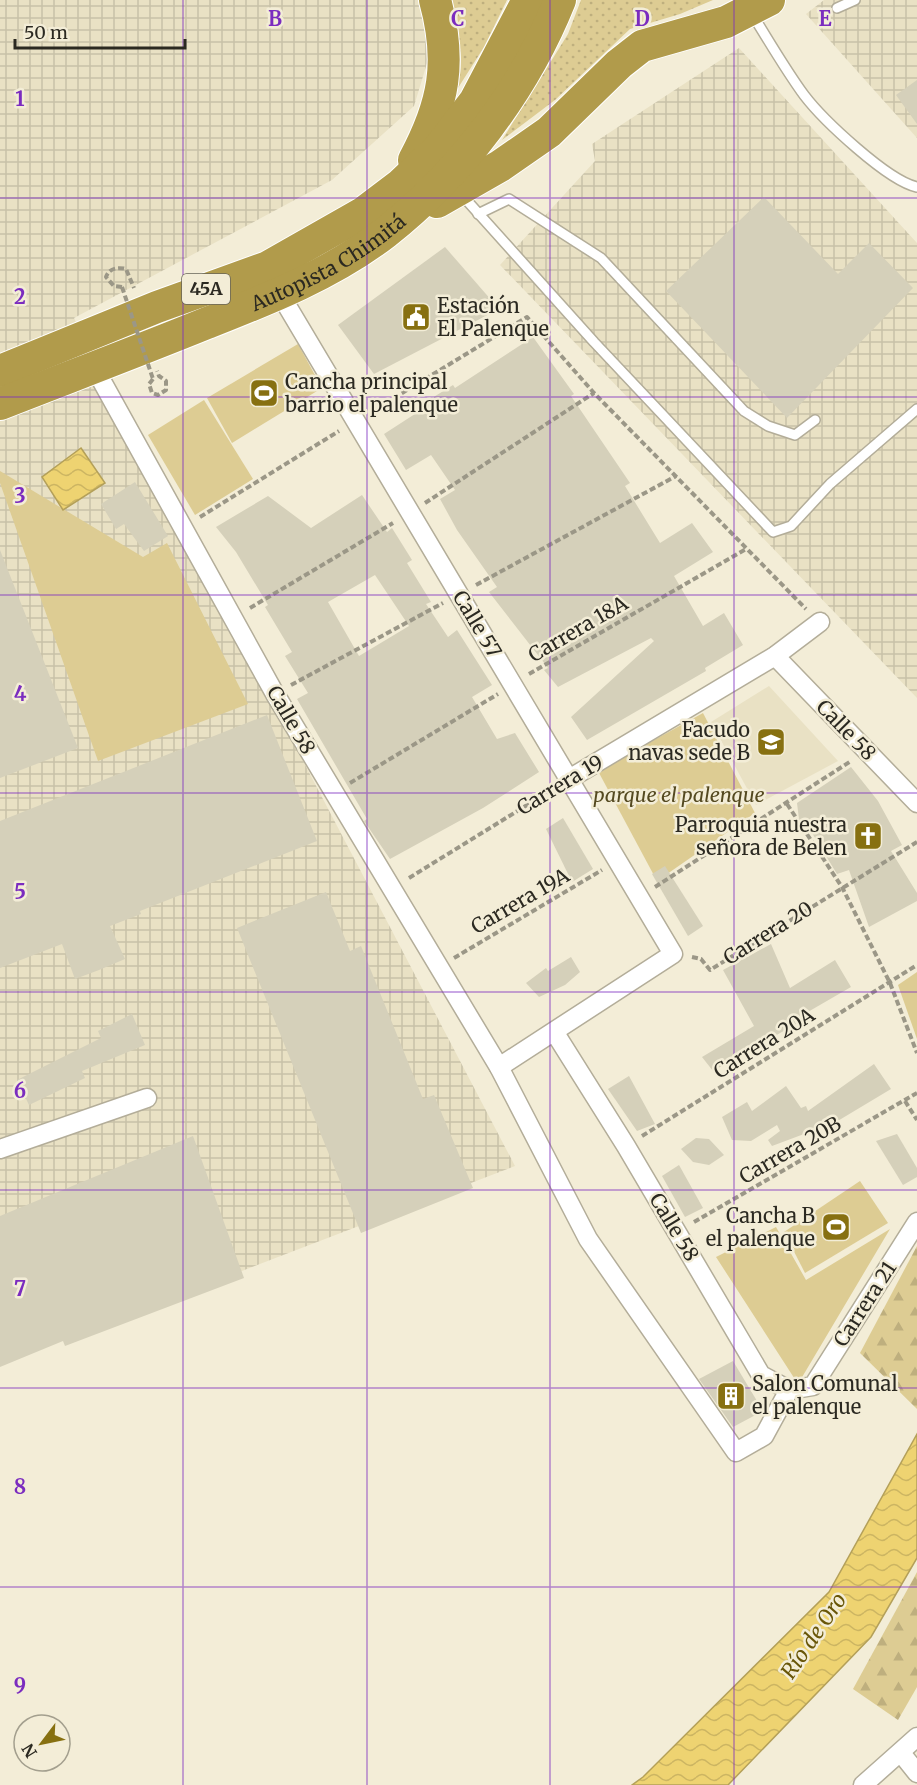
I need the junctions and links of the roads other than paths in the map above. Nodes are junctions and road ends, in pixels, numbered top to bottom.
1 (435, 0) edge
2 (528, 0) edge
3 (560, 0) edge
4 (855, 0) edge
5 (760, 6) edge
6 (837, 8) dead end
7 (400, 185) junction
8 (917, 187) edge
9 (458, 190) junction
10 (478, 214) junction
11 (385, 233) junction
12 (280, 294) junction
13 (94, 367) junction
14 (0, 371) edge
15 (0, 404) edge
16 (917, 409) edge
17 (815, 420) dead end
18 (820, 622) road end
19 (775, 656) junction
20 (569, 779) junction
21 (917, 803) edge
22 (555, 1033) junction
23 (499, 1067) junction
24 (147, 1098) dead end
25 (0, 1149) edge
26 (917, 1222) edge
27 (789, 1390) junction
28 (917, 1737) edge
29 (901, 1753) junction
30 (917, 1773) edge
31 (863, 1785) edge

1 - 7 highway
2 - 7 highway, Autopista Chimitá / 45A
3 - 11 highway, Autopista Chimitá / 45A
4 - 6 lane
5 - 8 lane
5 - 9 highway
7 - 14 highway, Autopista Chimitá / 45A
9 - 10 lane
9 - 11 highway
10 - 16 lane
10 - 17 lane
11 - 12 highway, Autopista Chimitá / 45A
12 - 13 highway, Autopista Chimitá / 45A
12 - 20 street, Calle 57
13 - 15 highway, Autopista Chimitá / 45A
13 - 23 street, Calle 58
18 - 19 street, Carrera 19
19 - 20 street, Carrera 19
19 - 21 street, Calle 58
20 - 22 street, Calle 57
22 - 23 street
22 - 27 street, Calle 58
23 - 27 street, Calle 58
24 - 25 street
26 - 27 street, Carrera 21
28 - 29 street
29 - 30 street
29 - 31 street

